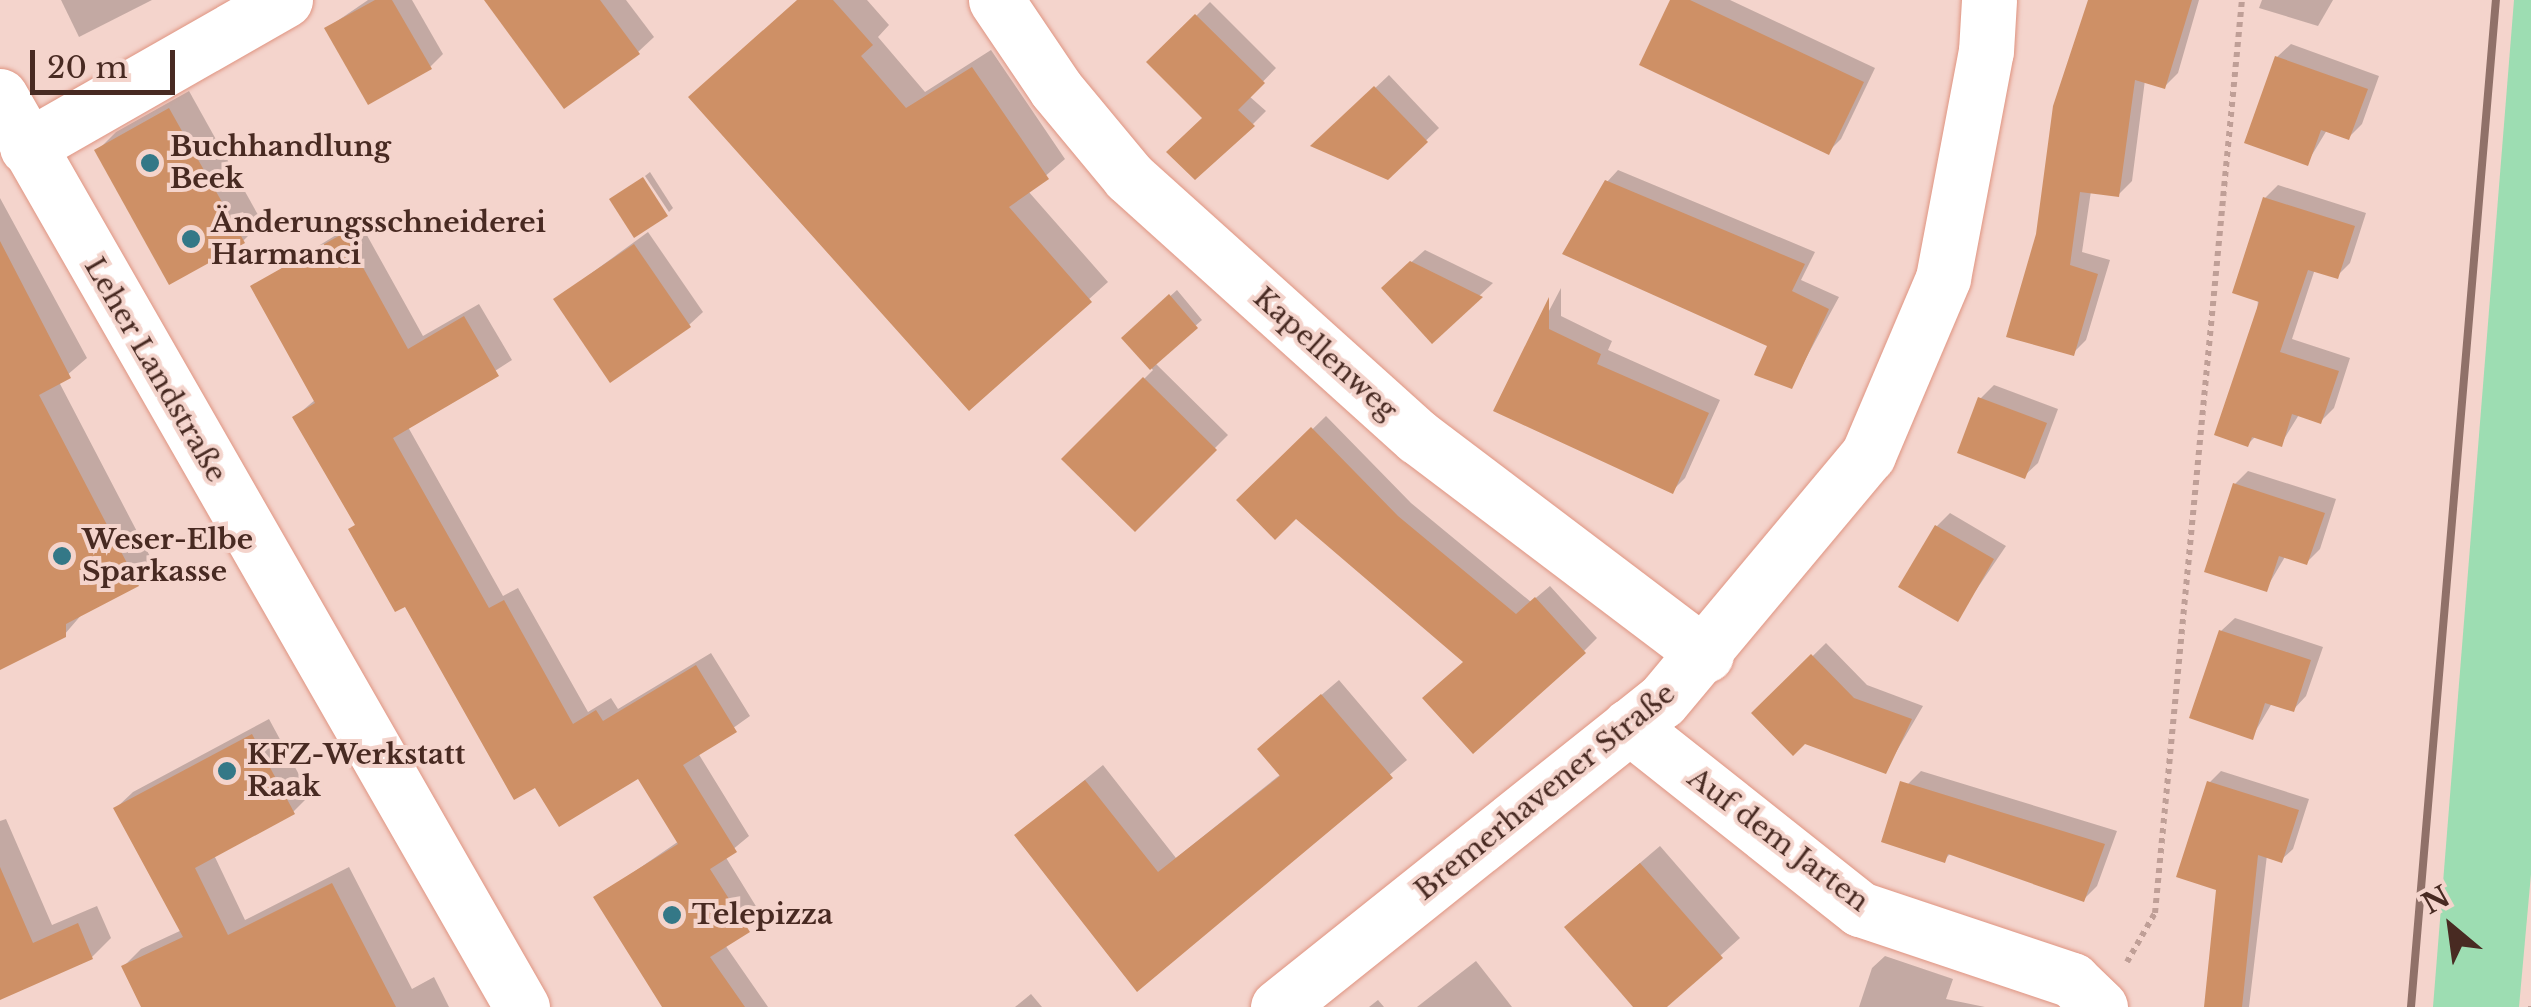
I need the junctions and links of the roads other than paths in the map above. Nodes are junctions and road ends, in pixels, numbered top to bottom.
1 (285, 0) edge
2 (996, 0) edge
3 (1989, 0) edge
4 (0, 96) edge
5 (27, 147) junction
6 (1706, 655) junction
7 (1629, 726) junction
8 (2110, 991) edge
9 (522, 1007) edge
10 (1278, 1007) edge

1 - 5 street
2 - 6 street, Kapellenweg
3 - 6 street, Bremerhavener Straße
4 - 5 street, Leher Landstraße
5 - 9 street, Leher Landstraße
6 - 7 street, Bremerhavener Straße
7 - 8 street, Auf dem Jarten
7 - 10 street, Bremerhavener Straße

